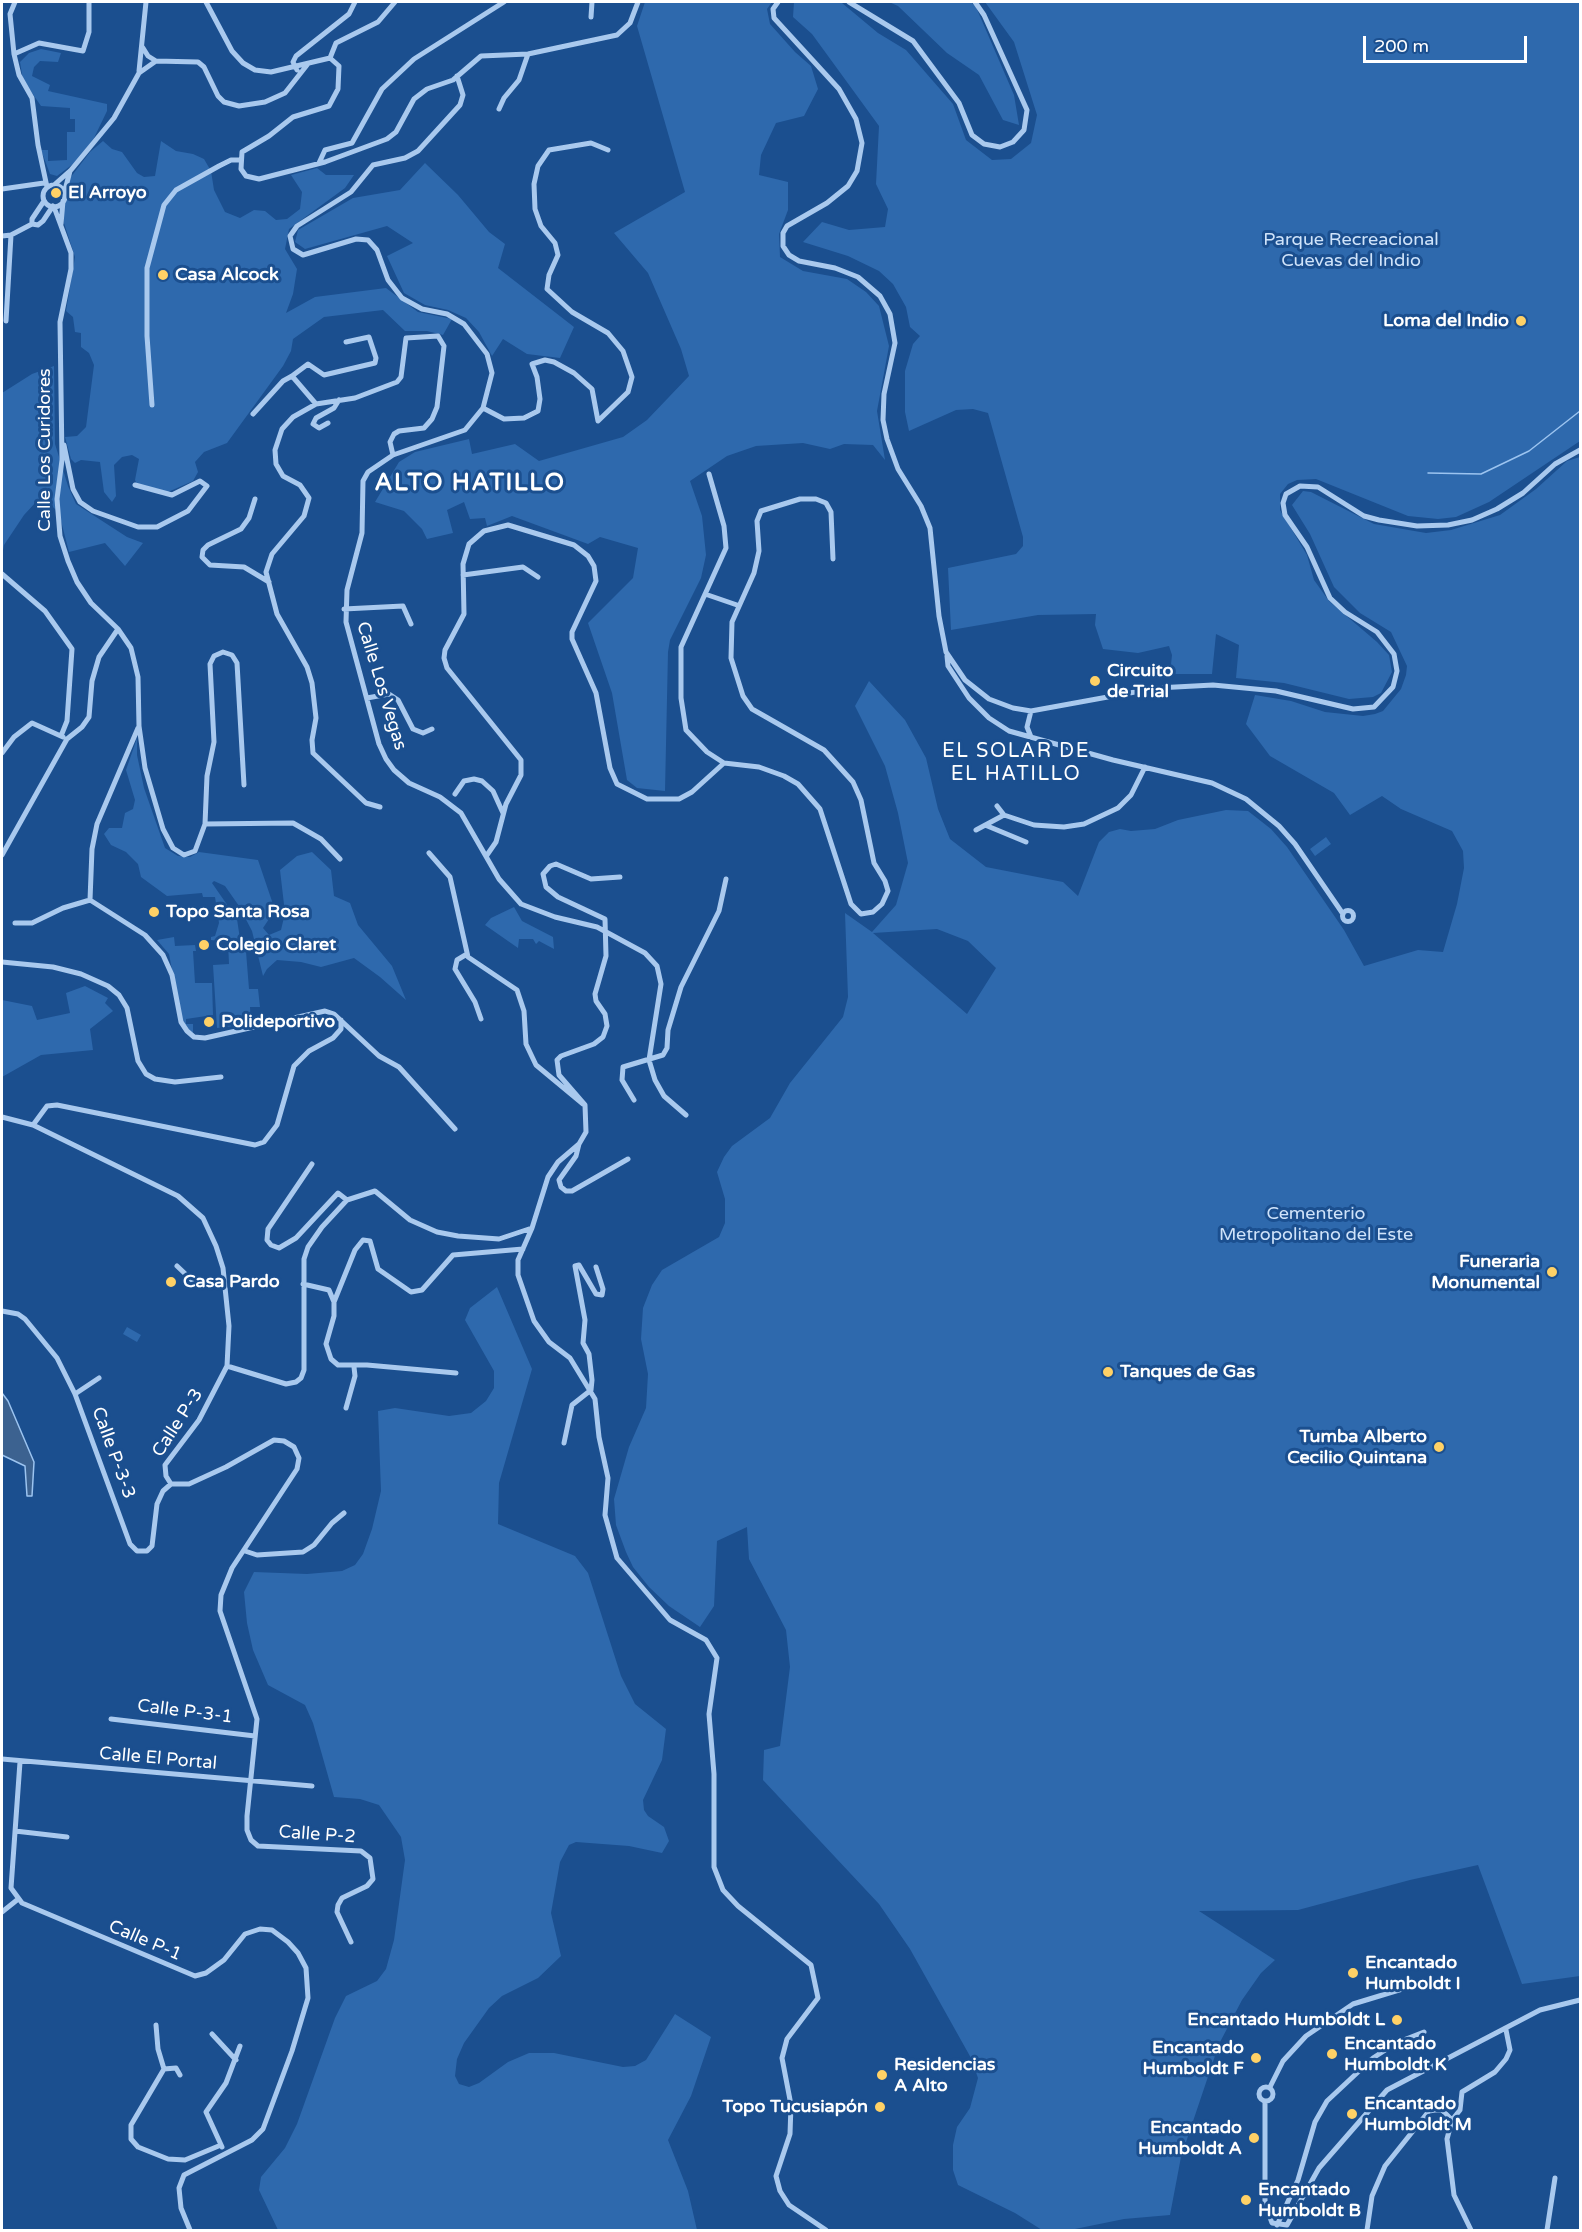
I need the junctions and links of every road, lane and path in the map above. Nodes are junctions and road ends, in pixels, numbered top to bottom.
1 (15, 2) edge
2 (146, 2) edge
3 (206, 2) edge
4 (355, 2) edge
5 (395, 2) edge
6 (504, 2) edge
7 (592, 2) edge
8 (638, 2) edge
9 (778, 2) edge
10 (849, 2) edge
11 (975, 2) edge
12 (89, 3) edge
13 (591, 17) dead end
14 (143, 48) junction
15 (14, 54) junction
16 (528, 54) junction
17 (330, 58) junction
18 (156, 61) junction
19 (310, 63) junction
20 (294, 68) junction
21 (139, 73) junction
22 (297, 76) junction
23 (458, 76) junction
24 (499, 109) dead end
25 (608, 150) dead end
26 (239, 160) junction
27 (319, 164) junction
28 (71, 170) junction
29 (50, 185) junction
30 (2, 189) edge
31 (64, 198) junction
32 (44, 201) junction
33 (53, 206) junction
34 (32, 224) junction
35 (61, 225) junction
36 (11, 235) junction
37 (2, 236) edge
38 (6, 321) dead end
39 (346, 342) dead end
40 (292, 376) junction
41 (339, 400) junction
42 (316, 404) junction
43 (152, 405) dead end
44 (483, 408) junction
45 (253, 414) dead end
46 (328, 423) dead end
47 (62, 434) junction
48 (1581, 450) edge
49 (393, 455) junction
50 (709, 474) dead end
51 (135, 485) dead end
52 (255, 499) dead end
53 (833, 559) dead end
54 (2, 574) edge
55 (463, 575) junction
56 (538, 577) dead end
57 (269, 582) junction
58 (705, 594) junction
59 (737, 605) junction
60 (344, 609) junction
61 (411, 624) dead end
62 (118, 629) junction
63 (946, 652) junction
64 (367, 698) junction
65 (1031, 711) junction
66 (139, 726) junction
67 (432, 729) dead end
68 (61, 736) junction
69 (1031, 737) junction
70 (67, 739) junction
71 (2, 753) edge
72 (724, 763) junction
73 (1145, 767) junction
74 (244, 785) dead end
75 (455, 794) dead end
76 (997, 806) dead end
77 (380, 807) dead end
78 (503, 813) junction
79 (1004, 815) junction
80 (205, 824) junction
81 (985, 825) junction
82 (976, 830) dead end
83 (1026, 842) dead end
84 (429, 853) dead end
85 (2, 855) edge
86 (487, 855) junction
87 (340, 859) dead end
88 (620, 877) dead end
89 (726, 879) dead end
90 (90, 900) junction
91 (1343, 914) dead end
92 (15, 924) dead end
93 (608, 933) junction
94 (467, 954) junction
95 (2, 962) edge
96 (481, 1019) dead end
97 (341, 1020) junction
98 (649, 1059) junction
99 (221, 1077) dead end
100 (634, 1100) dead end
101 (585, 1105) junction
102 (686, 1115) dead end
103 (2, 1118) edge
104 (33, 1125) junction
105 (455, 1129) dead end
106 (579, 1144) junction
107 (628, 1159) dead end
108 (312, 1164) dead end
109 (346, 1200) junction
110 (532, 1228) junction
111 (522, 1249) junction
112 (177, 1266) dead end
113 (596, 1267) dead end
114 (224, 1283) junction
115 (303, 1284) junction
116 (334, 1302) junction
117 (2, 1311) edge
118 (227, 1366) junction
119 (354, 1367) junction
120 (456, 1373) dead end
121 (99, 1378) dead end
122 (591, 1390) junction
123 (75, 1394) junction
124 (346, 1408) dead end
125 (564, 1443) dead end
126 (171, 1484) junction
127 (344, 1513) dead end
128 (245, 1551) junction
129 (111, 1719) dead end
130 (255, 1736) junction
131 (2, 1759) edge
132 (20, 1762) junction
133 (251, 1782) junction
134 (312, 1786) dead end
135 (15, 1831) junction
136 (67, 1837) dead end
137 (17, 1900) junction
138 (2, 1912) edge
139 (351, 1942) dead end
140 (1422, 1983) dead end
141 (1581, 2000) edge
142 (156, 2025) dead end
143 (1506, 2030) junction
144 (1424, 2032) dead end
145 (212, 2034) dead end
146 (240, 2046) dead end
147 (236, 2060) junction
148 (164, 2069) junction
149 (180, 2075) dead end
150 (1270, 2087) junction
151 (1265, 2101) junction
152 (1452, 2120) junction
153 (221, 2145) junction
154 (226, 2153) junction
155 (1555, 2178) dead end
156 (1277, 2225) junction
157 (190, 2230) edge
158 (826, 2230) edge
159 (1367, 2230) edge
160 (1471, 2230) edge
161 (1547, 2230) edge

1 - 15 street
2 - 14 street
3 - 20 street
4 - 20 street
5 - 17 street
6 - 27 street
7 - 13 street
8 - 16 street
9 - 63 street
10 - 11 street
12 - 15 street
14 - 18 street
14 - 21 street
15 - 29 street
16 - 23 street
16 - 24 street
17 - 19 street
17 - 26 street
18 - 21 street
18 - 22 street
19 - 20 street
19 - 22 street
20 - 22 street
21 - 28 street
23 - 27 street
23 - 44 street, Calle Los Vegas
25 - 44 street
26 - 27 street
26 - 43 street
28 - 29 street
28 - 31 street
29 - 30 street
29 - 31 street
29 - 32 street
31 - 33 street
31 - 35 street
32 - 33 street
32 - 34 street
33 - 34 street
33 - 35 street, Calle Los Curidores
34 - 36 street
35 - 47 street, Calle Los Curidores
36 - 37 street
36 - 38 street
39 - 40 street
40 - 42 street
40 - 45 street
41 - 42 street
41 - 46 street
41 - 49 street
42 - 57 street
44 - 49 street, Calle Los Vegas
47 - 51 street
47 - 62 street, Calle Los Curidores
48 - 65 street
49 - 60 street, Calle Los Vegas
50 - 58 street
52 - 57 street
53 - 59 street
54 - 68 street
55 - 56 street
55 - 72 street
55 - 78 street
57 - 77 street
58 - 59 street
58 - 72 street
59 - 72 street
60 - 61 street
60 - 64 street, Calle Los Vegas
62 - 66 street, Calle Los Curidores
62 - 70 street
63 - 65 street
63 - 69 street
64 - 67 street
64 - 86 street, Calle Los Vegas
65 - 69 street
66 - 80 street, Calle Los Curidores
66 - 90 street
68 - 70 street
68 - 71 street
69 - 73 street
70 - 85 street
73 - 79 street
73 - 91 street
74 - 80 street, Calle Los Curidores
75 - 78 street
76 - 79 street
78 - 86 street
79 - 81 street
80 - 87 street
81 - 82 street
81 - 83 street
84 - 94 street
86 - 93 street, Calle Los Vegas
88 - 93 street
89 - 98 street
90 - 92 street
90 - 97 street
93 - 98 street
93 - 101 street
94 - 96 street
94 - 101 street
95 - 99 street
97 - 104 street
97 - 105 street
98 - 100 street
98 - 102 street
101 - 106 street
103 - 104 street, Calle P-3
104 - 114 street, Calle P-3
106 - 107 street
106 - 110 street
108 - 109 street
109 - 110 street
109 - 115 street
110 - 111 street
111 - 116 street
111 - 122 street
112 - 114 street
113 - 122 street
114 - 118 street, Calle P-3
115 - 116 street
115 - 118 street
116 - 119 street
117 - 123 street, Calle P-3-3
118 - 126 street, Calle P-3
119 - 120 street
119 - 124 street
121 - 123 street
122 - 125 street
122 - 158 street
123 - 126 street, Calle P-3-3
126 - 128 street, Calle P-3
127 - 128 street
128 - 130 street, Calle P-3
129 - 130 street, Calle P-3-1
130 - 133 street, Calle P-3
131 - 132 street, Calle El Portal
132 - 133 street, Calle El Portal
132 - 135 street
133 - 134 street, Calle El Portal
133 - 139 street, Calle P-2
135 - 136 street
135 - 137 street
137 - 138 street
137 - 154 street, Calle P-1
140 - 150 street
141 - 143 street
142 - 148 street
143 - 152 street
143 - 156 street
144 - 156 street
145 - 147 street
146 - 147 street
147 - 153 street
148 - 149 street
148 - 153 street
150 - 151 street
150 - 151 street
151 - 156 street
152 - 159 street
152 - 160 street
153 - 154 street
154 - 157 street, Calle P-1
155 - 161 street

